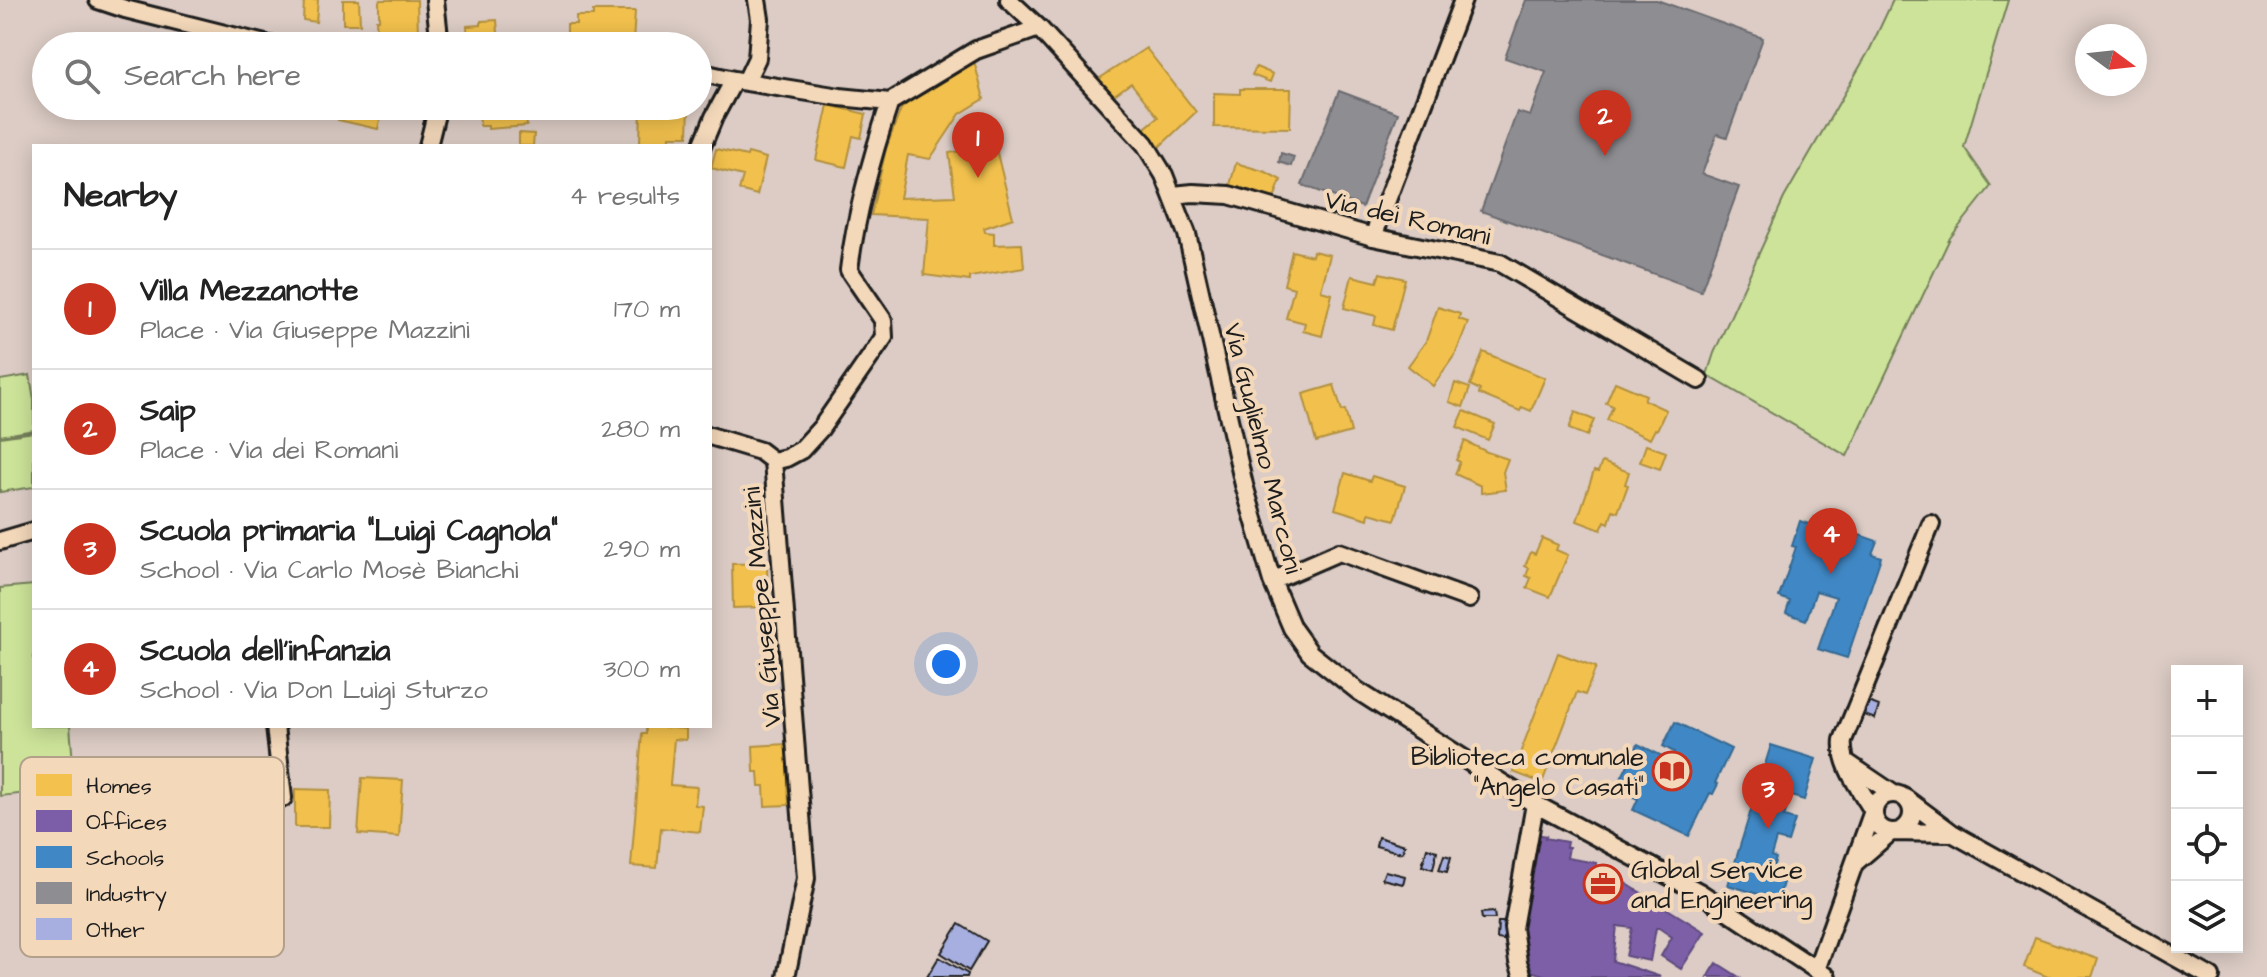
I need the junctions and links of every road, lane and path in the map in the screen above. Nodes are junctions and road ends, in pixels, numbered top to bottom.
1 (98, 0) edge
2 (435, 0) edge
3 (757, 0) edge
4 (1009, 0) edge
5 (1463, 0) edge
6 (1039, 28) junction
7 (217, 32) edge
8 (438, 32) edge
9 (712, 75) edge
10 (740, 81) junction
11 (890, 102) junction
12 (434, 120) edge
13 (428, 144) edge
14 (703, 144) edge
15 (1173, 195) junction
16 (1373, 237) junction
17 (1699, 380) dead end
18 (712, 437) edge
19 (773, 461) junction
20 (1931, 524) dead end
21 (32, 532) edge
22 (0, 541) edge
23 (1272, 581) junction
24 (1469, 599) dead end
25 (275, 728) edge
26 (278, 757) edge
27 (1844, 761) junction
28 (1898, 796) junction
29 (1535, 804) junction
30 (1873, 811) junction
31 (1891, 832) junction
32 (1952, 833) junction
33 (1852, 865) junction
34 (1821, 973) edge
35 (786, 977) edge
36 (1523, 977) edge
37 (2211, 977) edge

1 - 7 street
2 - 8 street
3 - 10 street
4 - 6 street, Via Guglielmo Marconi
5 - 16 street
6 - 11 street
6 - 15 street, Via Guglielmo Marconi
9 - 10 street
10 - 11 street
10 - 14 street
11 - 19 street, Via Giuseppe Mazzini
12 - 13 street
15 - 16 street, Via dei Romani
15 - 23 street, Via Guglielmo Marconi
16 - 17 street, Via dei Romani
18 - 19 street
19 - 35 street, Via Giuseppe Mazzini
20 - 27 street
21 - 22 street
23 - 24 street
23 - 29 street, Via Guglielmo Marconi
25 - 26 street
27 - 28 street
27 - 30 street
28 - 30 street
28 - 31 street
28 - 32 street
29 - 34 street, Via Guglielmo Marconi
29 - 36 street
30 - 31 street
30 - 33 street
31 - 32 street
31 - 33 street
32 - 37 street
33 - 34 street

